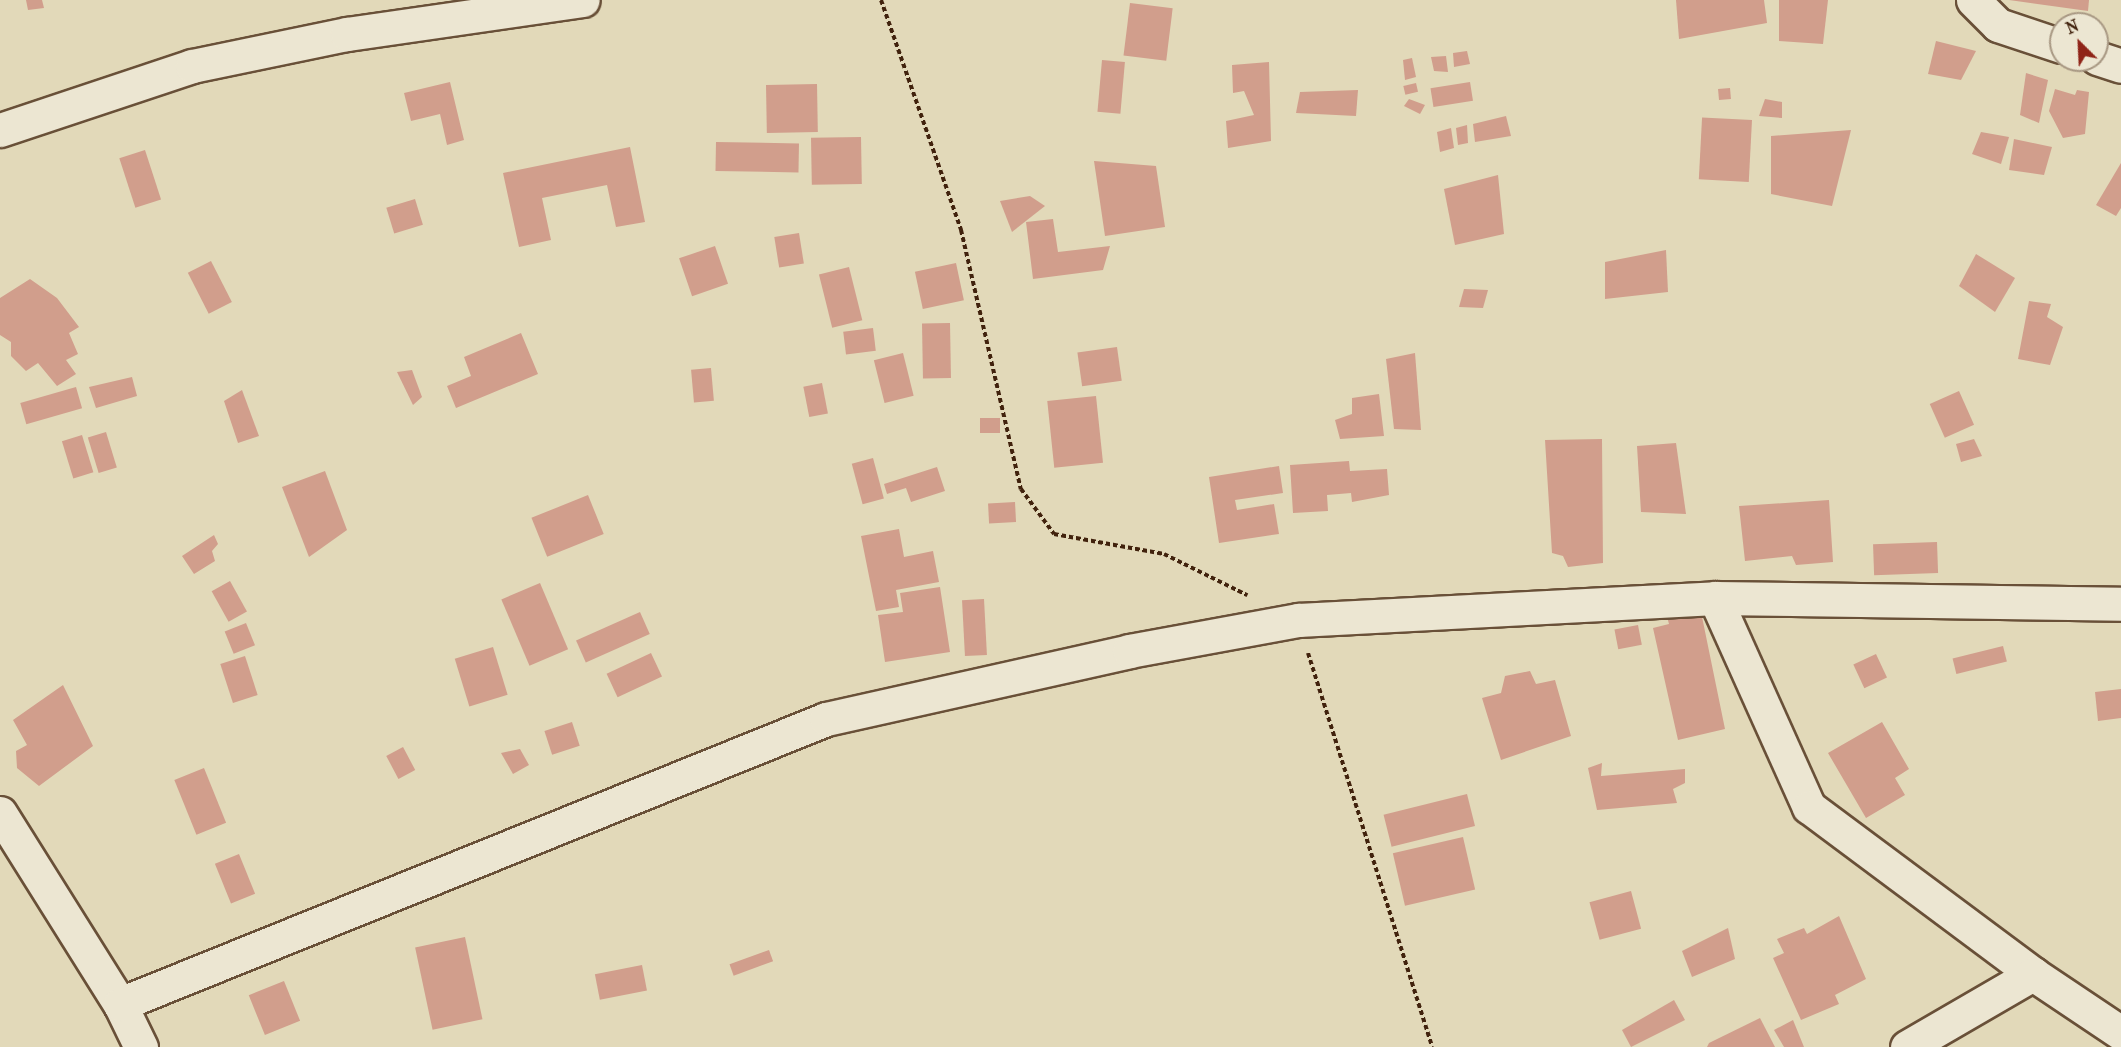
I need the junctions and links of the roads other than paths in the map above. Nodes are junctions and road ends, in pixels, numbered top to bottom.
1 (582, 0) edge
2 (1973, 0) edge
3 (2049, 42) edge
4 (0, 130) edge
5 (1715, 598) junction
6 (2121, 604) edge
7 (0, 813) edge
8 (2033, 974) junction
9 (120, 1004) junction
10 (2121, 1033) edge
11 (141, 1047) edge
12 (1907, 1047) edge

1 - 4 street
2 - 3 street
5 - 6 street
5 - 8 street
5 - 9 street
7 - 9 street
8 - 10 street
8 - 12 street
9 - 11 street

